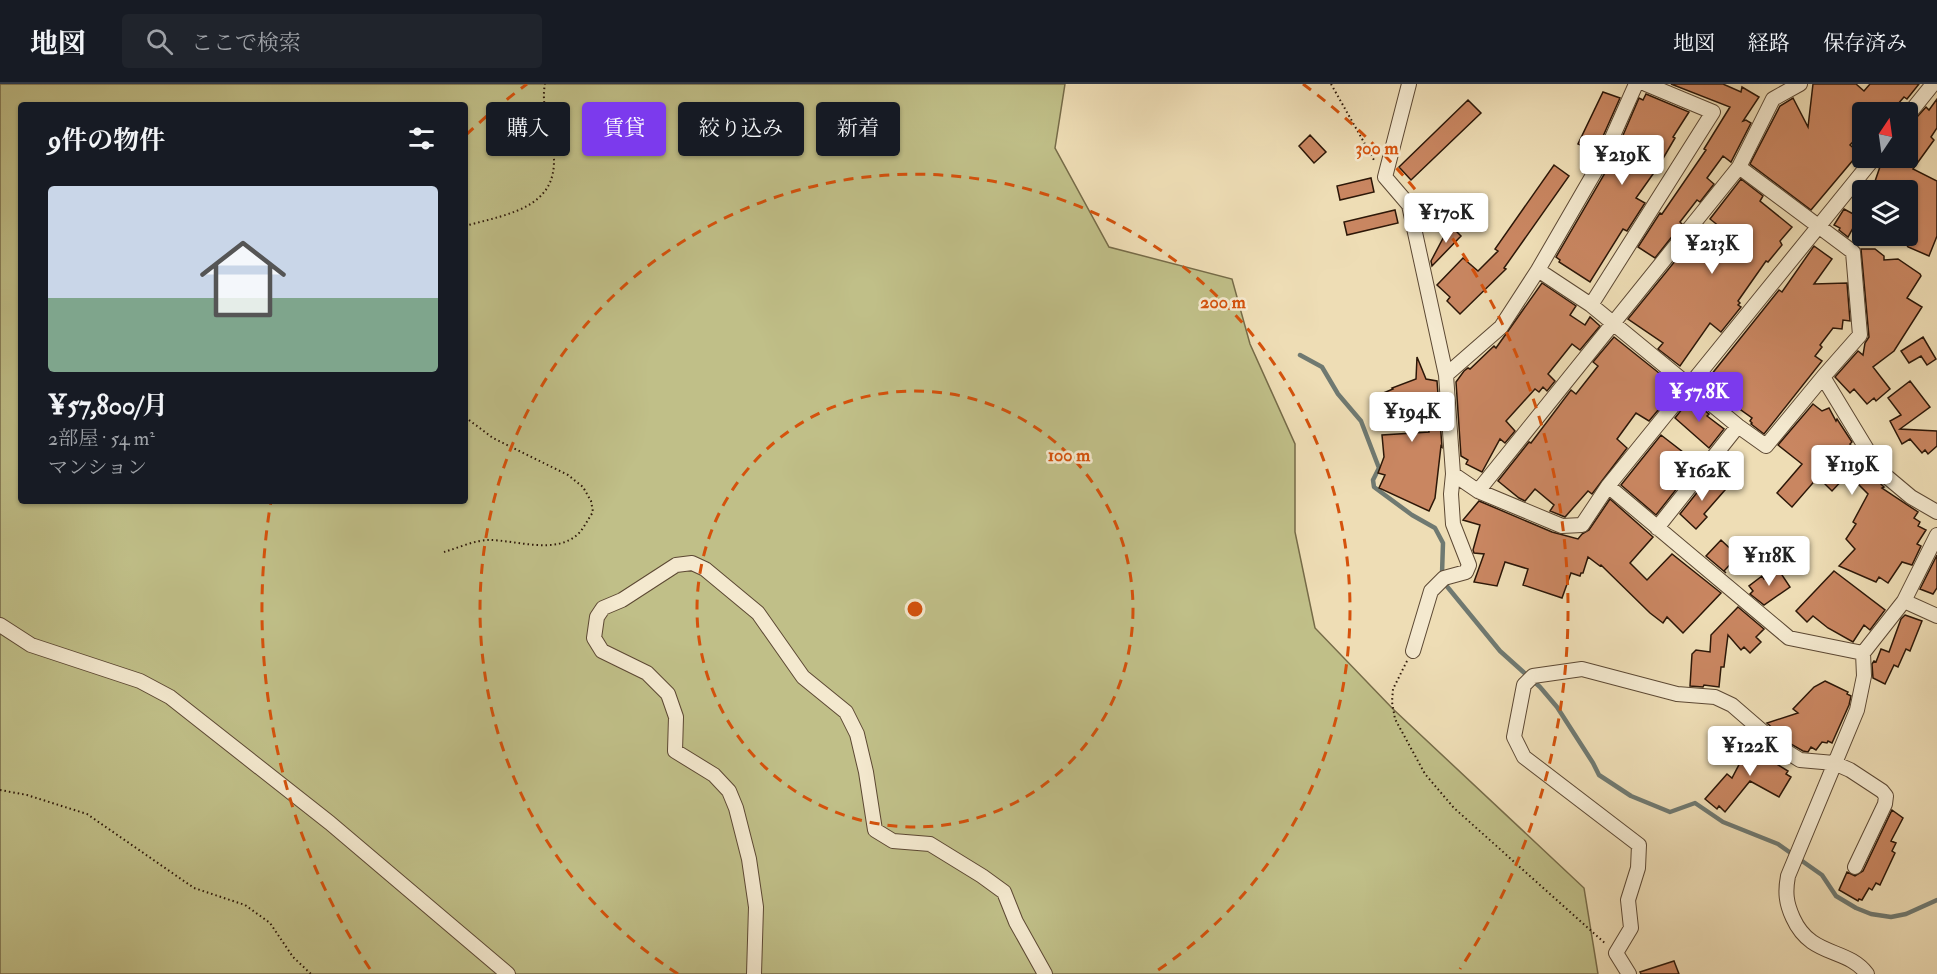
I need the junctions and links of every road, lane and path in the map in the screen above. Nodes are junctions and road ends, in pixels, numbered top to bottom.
1 (545, 84) edge
2 (1331, 84) edge
3 (1409, 84) edge
4 (1636, 84) edge
5 (1646, 84) edge
6 (1800, 84) edge
7 (1933, 84) edge
8 (1918, 103) edge
9 (1739, 167) junction
10 (1866, 168) edge
11 (1385, 177) junction
12 (468, 225) edge
13 (1819, 227) junction
14 (1538, 270) junction
15 (1591, 305) junction
16 (1613, 324) junction
17 (1446, 375) junction
18 (1823, 377) junction
19 (1689, 386) junction
20 (468, 419) edge
21 (1738, 426) junction
22 (1453, 474) junction
23 (1608, 486) junction
24 (1478, 491) junction
25 (1937, 512) edge
26 (1658, 528) junction
27 (1937, 535) edge
28 (444, 552) dead end
29 (1905, 601) junction
30 (1937, 616) edge
31 (0, 625) edge
32 (1413, 651) joint
33 (1863, 653) junction
34 (1834, 763) junction
35 (0, 790) edge
36 (1855, 867) dead end
37 (1616, 953) junction
38 (311, 974) edge
39 (508, 974) edge
40 (754, 974) edge
41 (1045, 974) edge
42 (1629, 974) edge
43 (1867, 974) edge

1 - 12 path
2 - 11 path
3 - 11 street
4 - 14 street
5 - 15 street
6 - 9 street
7 - 8 street
9 - 13 street
9 - 16 street
10 - 13 street
11 - 17 street
13 - 18 street
13 - 19 street
14 - 15 street
14 - 17 street
15 - 16 street
16 - 19 street
16 - 24 street
17 - 22 street
18 - 21 street
18 - 25 street
19 - 21 street
19 - 23 street
20 - 28 path
21 - 26 street
22 - 24 street
22 - 32 street
23 - 24 street
23 - 26 street
26 - 33 street
27 - 29 street
29 - 30 street
29 - 33 street
31 - 39 street
32 - 37 path
33 - 34 street
34 - 36 street
34 - 37 street
34 - 43 street
35 - 38 path
37 - 42 street
40 - 41 street

